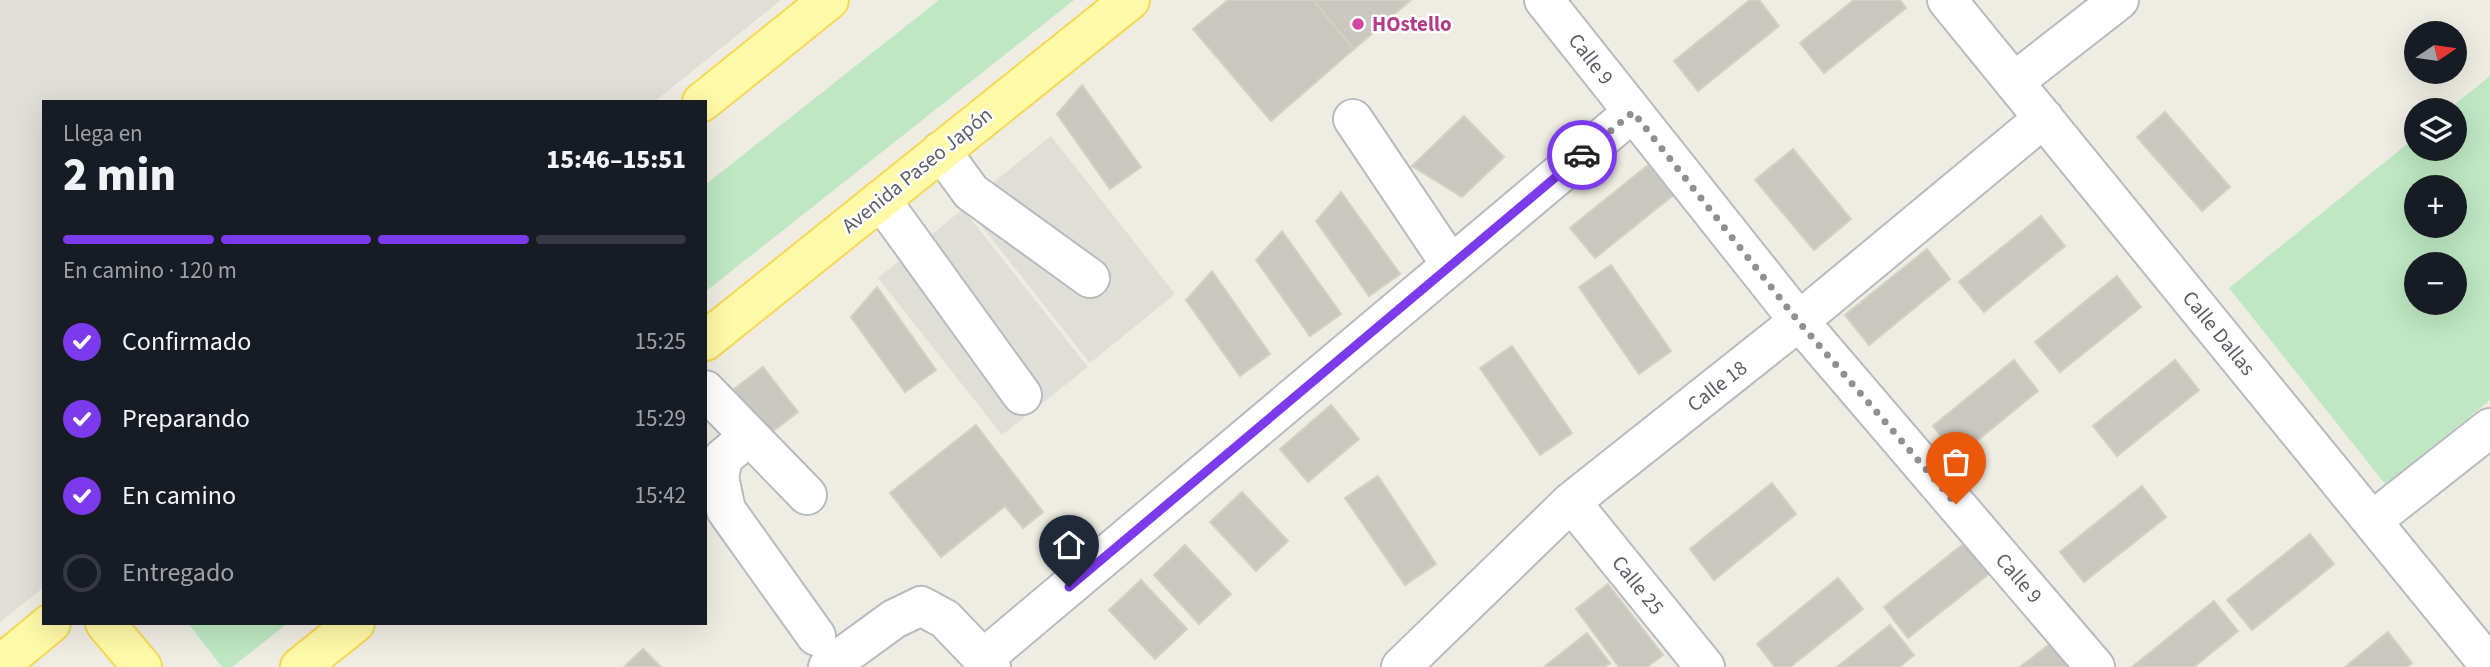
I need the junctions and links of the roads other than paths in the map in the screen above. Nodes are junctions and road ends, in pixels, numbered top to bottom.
1 (829, 0) edge
2 (1130, 0) edge
3 (1544, 0) edge
4 (1947, 0) edge
5 (2119, 0) edge
6 (2014, 82) junction
7 (704, 100) edge
8 (1633, 112) junction
9 (2044, 118) junction
10 (1353, 119) dead end
11 (941, 152) junction
12 (881, 200) junction
13 (1451, 265) junction
14 (1090, 278) dead end
15 (1798, 321) junction
16 (707, 339) edge
17 (707, 392) edge
18 (1022, 395) dead end
19 (2490, 428) edge
20 (749, 436) junction
21 (807, 495) dead end
22 (1571, 502) junction
23 (2372, 521) junction
24 (49, 625) edge
25 (107, 625) edge
26 (352, 625) edge
27 (822, 651) edge
28 (988, 662) edge
29 (1411, 663) edge
30 (0, 664) edge
31 (2490, 666) edge
32 (142, 667) edge
33 (300, 667) edge
34 (1705, 667) edge
35 (2095, 667) edge

1 - 7 main road
2 - 11 main road, Avenida Paseo Japón
3 - 8 street, Calle 9
4 - 6 street, Calle Dallas
5 - 6 street
6 - 9 street, Calle Dallas
8 - 13 street
8 - 15 street, Calle 9
9 - 15 street, Calle 18
9 - 23 street, Calle Dallas
10 - 13 street
11 - 12 main road, Avenida Paseo Japón
11 - 14 street
12 - 16 main road, Avenida Paseo Japón
12 - 18 street
13 - 28 street
15 - 22 street, Calle 18
15 - 35 street, Calle 9
17 - 20 street
19 - 23 street
20 - 21 street
20 - 27 street
22 - 29 street, Calle 18
22 - 34 street, Calle 25
23 - 31 street, Calle Dallas
24 - 30 main road
25 - 32 main road
26 - 33 main road
27 - 28 street

